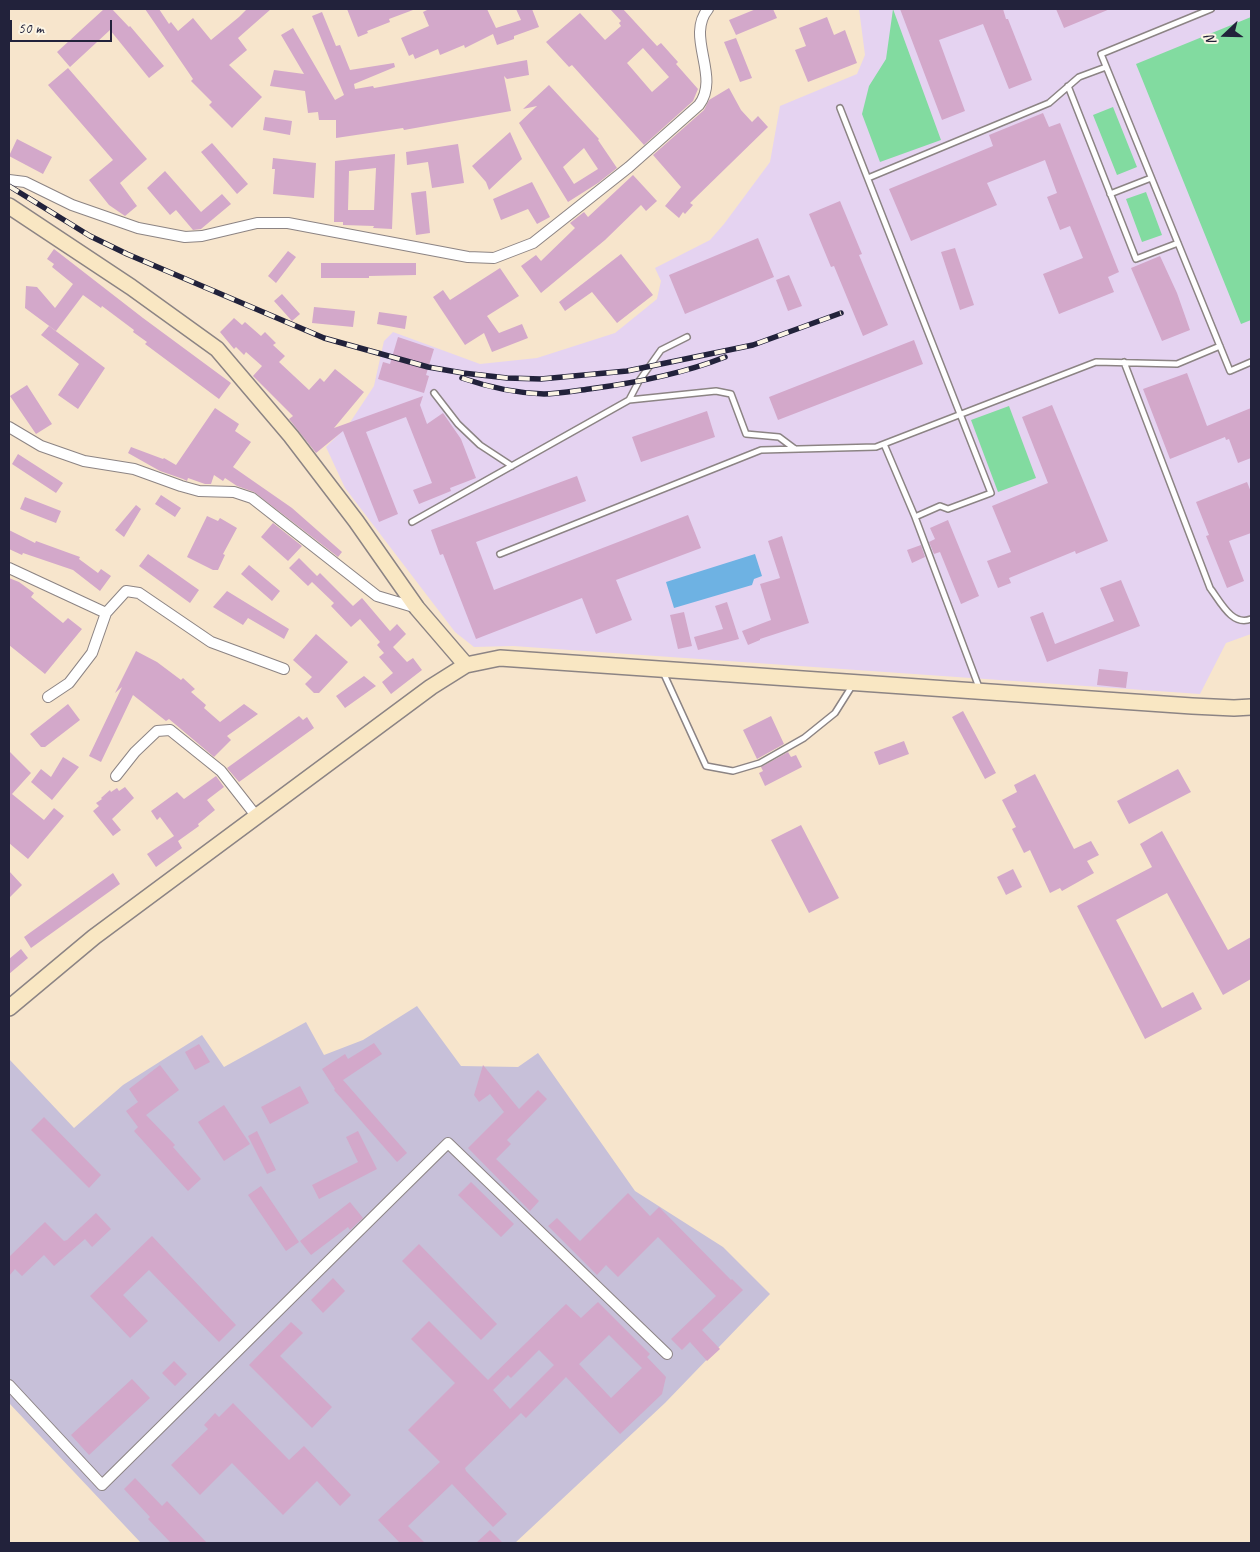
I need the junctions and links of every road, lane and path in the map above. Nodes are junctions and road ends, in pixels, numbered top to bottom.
1 (708, 9) edge
2 (1211, 9) edge
3 (1106, 67) junction
4 (1068, 86) junction
5 (840, 108) dead end
6 (868, 178) junction
7 (1151, 178) junction
8 (9, 180) edge
9 (1110, 194) junction
10 (9, 206) edge
11 (1178, 243) junction
12 (687, 337) dead end
13 (1220, 346) junction
14 (1124, 362) junction
15 (1251, 362) edge
16 (434, 394) dead end
17 (629, 400) junction
18 (961, 414) junction
19 (9, 427) edge
20 (884, 444) junction
21 (795, 449) junction
22 (512, 466) junction
23 (915, 517) junction
24 (412, 522) dead end
25 (500, 554) dead end
26 (9, 568) edge
27 (417, 608) junction
28 (106, 613) junction
29 (1251, 619) edge
30 (466, 665) junction
31 (284, 669) dead end
32 (662, 669) junction
33 (854, 682) junction
34 (980, 691) junction
35 (48, 697) dead end
36 (1251, 707) edge
37 (116, 776) dead end
38 (257, 817) junction
39 (9, 1008) edge
40 (667, 1354) dead end
41 (9, 1384) edge

1 - 8 street
2 - 3 lane
3 - 4 lane
3 - 7 lane
4 - 6 lane
4 - 9 lane
5 - 6 lane
6 - 18 lane
7 - 9 lane
7 - 11 lane
9 - 11 lane
10 - 27 street
11 - 13 lane
12 - 17 lane
13 - 14 lane
13 - 15 lane
14 - 18 lane
14 - 29 lane
16 - 22 lane
17 - 21 lane
17 - 22 lane
18 - 20 lane
18 - 23 lane
19 - 27 street
20 - 21 lane
20 - 23 lane
21 - 25 lane
22 - 24 lane
23 - 34 lane
26 - 28 street
27 - 30 street
28 - 31 street
28 - 35 street
30 - 32 street
30 - 38 street
32 - 33 street
32 - 33 lane
33 - 34 street
34 - 36 street
37 - 38 street
38 - 39 street
40 - 41 street

